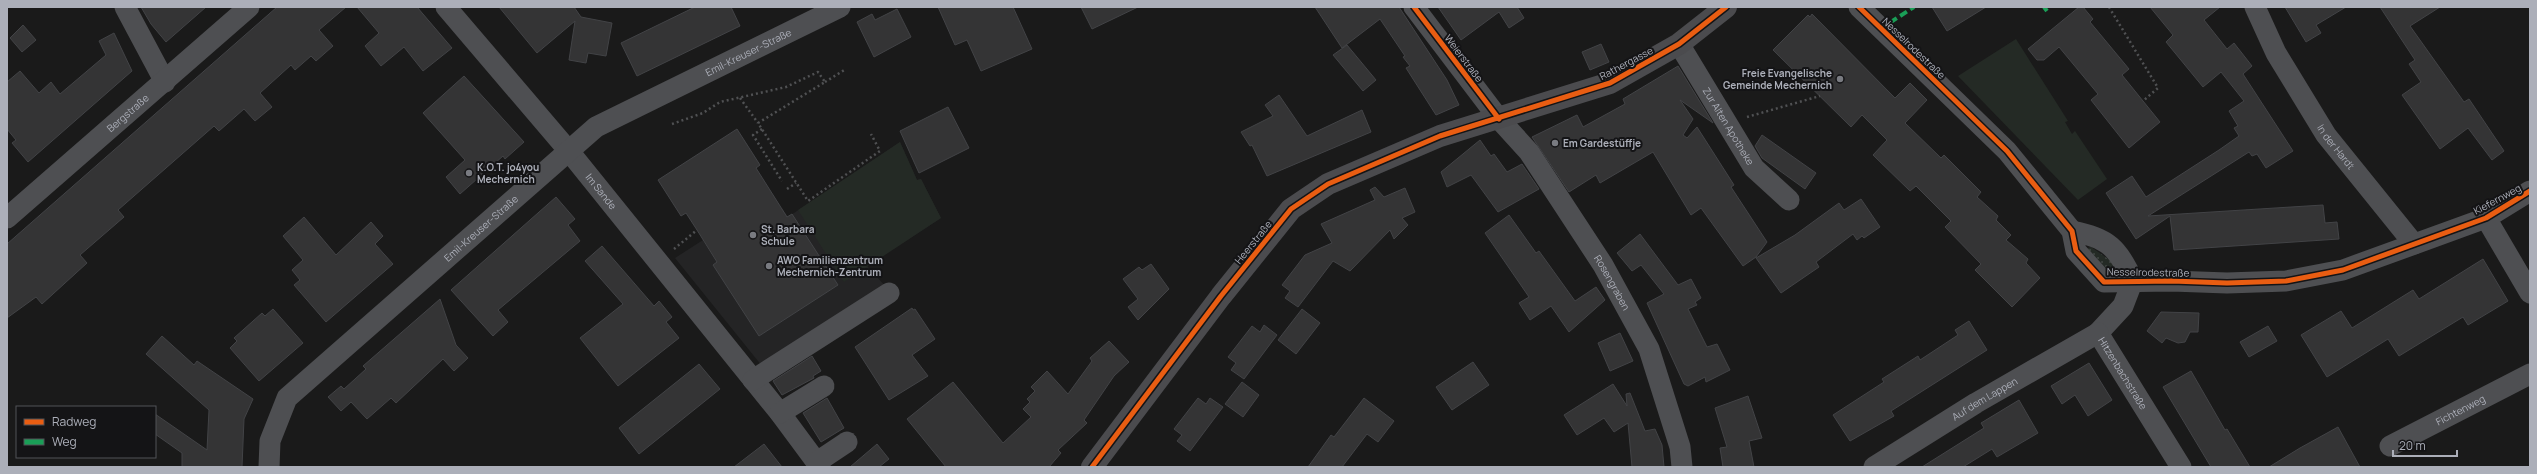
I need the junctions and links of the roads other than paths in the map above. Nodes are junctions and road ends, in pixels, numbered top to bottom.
1 (125, 7) edge
2 (249, 7) edge
3 (446, 7) edge
4 (840, 7) edge
5 (1726, 7) edge
6 (1859, 7) edge
7 (2254, 7) edge
8 (1417, 8) edge
9 (1679, 44) junction
10 (165, 82) junction
11 (1499, 119) junction
12 (568, 150) junction
13 (2530, 191) edge
14 (1788, 200) dead end
15 (7, 218) edge
16 (2486, 218) junction
17 (2072, 231) junction
18 (2414, 244) junction
19 (2134, 280) junction
20 (889, 293) dead end
21 (2530, 293) edge
22 (2098, 333) junction
23 (2530, 374) edge
24 (753, 380) junction
25 (824, 386) dead end
26 (780, 413) junction
27 (846, 442) dead end
28 (2390, 446) dead end
29 (819, 465) edge
30 (269, 467) edge
31 (1092, 467) edge
32 (1682, 467) edge
33 (1874, 467) edge
34 (2181, 467) edge

1 - 10 street
2 - 10 street, Bergstraße
3 - 12 street, Im Sande
4 - 12 street, Emil-Kreuser-Straße
5 - 9 main road, Rathergasse
6 - 17 street, Nesselrodestraße
7 - 18 street, In der Hardt
8 - 11 street, Weierstraße
9 - 11 main road, Rathergasse
9 - 14 street, Zur Alten Apotheke
10 - 15 street, Bergstraße
11 - 31 main road, Heerstraße
11 - 32 street, Rosengraben
12 - 24 street, Im Sande
12 - 30 street, Emil-Kreuser-Straße
13 - 16 street, Kiefernweg
16 - 18 street, Kiefernweg
16 - 21 street
17 - 19 street, Nesselrodestraße
17 - 19 street, Nesselrodestraße
18 - 19 street, Nesselrodestraße
19 - 22 street, Hitzenbachstraße
20 - 24 street
22 - 33 street, Auf dem Lappen
22 - 34 street, Hitzenbachstraße
23 - 28 street, Fichtenweg
24 - 26 street, Im Sande
25 - 26 street
26 - 29 street, Im Sande
27 - 29 street

